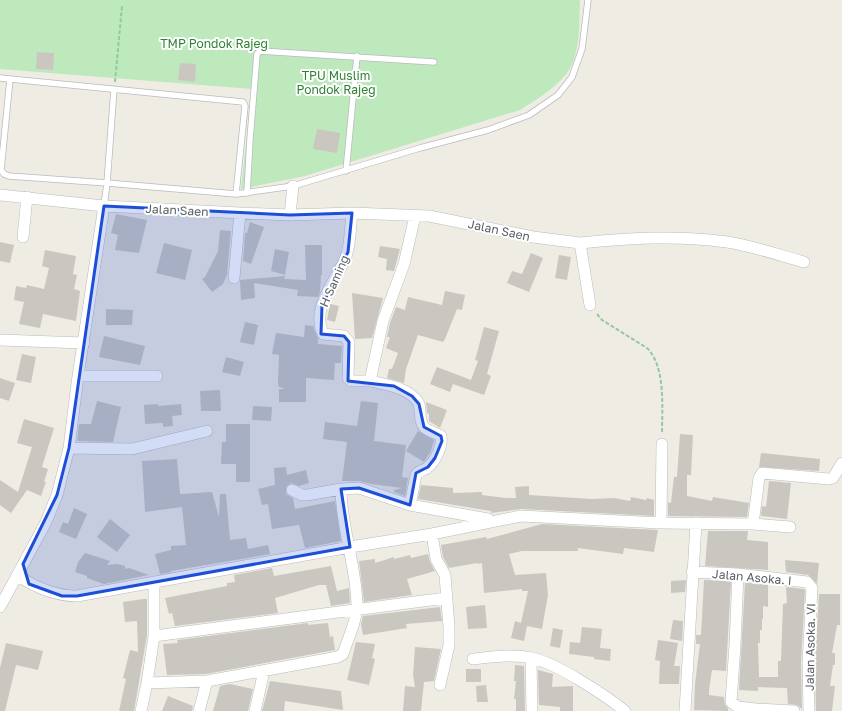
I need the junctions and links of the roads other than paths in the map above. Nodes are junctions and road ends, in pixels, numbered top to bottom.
1 (588, 0) edge
2 (357, 56) junction
3 (434, 62) dead end
4 (0, 78) edge
5 (10, 79) junction
6 (114, 89) junction
7 (346, 171) junction
8 (106, 184) junction
9 (293, 188) junction
10 (247, 193) junction
11 (236, 194) junction
12 (0, 195) edge
13 (27, 197) junction
14 (104, 206) junction
15 (240, 213) junction
16 (290, 213) junction
17 (352, 213) junction
18 (415, 216) junction
19 (23, 237) dead end
20 (580, 243) junction
21 (804, 262) dead end
22 (234, 278) dead end
23 (590, 305) road end
24 (0, 340) edge
25 (84, 343) junction
26 (78, 376) junction
27 (157, 376) dead end
28 (370, 381) junction
29 (207, 431) dead end
30 (662, 444) road end
31 (69, 448) junction
32 (842, 463) edge
33 (341, 489) junction
34 (292, 490) dead end
35 (410, 505) junction
36 (494, 520) junction
37 (661, 523) junction
38 (696, 523) junction
39 (753, 524) junction
40 (790, 527) dead end
41 (432, 534) junction
42 (350, 547) junction
43 (24, 564) junction
44 (692, 572) junction
45 (738, 574) junction
46 (18, 576) junction
47 (154, 582) junction
48 (29, 584) junction
49 (810, 584) joint
50 (446, 598) junction
51 (0, 607) edge
52 (357, 608) junction
53 (154, 636) junction
54 (531, 658) junction
55 (473, 660) dead end
56 (264, 671) junction
57 (207, 681) junction
58 (147, 683) junction
59 (440, 685) dead end
60 (756, 710) edge
61 (141, 711) edge
62 (199, 711) edge
63 (255, 711) edge
64 (532, 711) edge
65 (625, 711) edge
66 (685, 711) edge
67 (794, 711) edge
68 (809, 711) edge

1 - 7 lane
2 - 3 lane
2 - 7 lane
2 - 10 lane
4 - 5 lane
5 - 6 lane
5 - 8 lane
6 - 8 lane
6 - 11 lane
7 - 9 lane
8 - 11 lane
8 - 14 lane
9 - 10 lane
9 - 16 street
10 - 11 lane
12 - 13 street, Jalan Saen
13 - 14 street, Jalan Saen
13 - 19 street
14 - 15 street, Jalan Saen
14 - 25 street
15 - 16 street, Jalan Saen
15 - 22 street
16 - 17 street, Jalan Saen
17 - 18 street, Jalan Saen
17 - 28 street, H Saming
18 - 20 street, Jalan Saen
18 - 28 street
20 - 21 street, Jalan Saen
20 - 23 street
24 - 25 street
25 - 26 street
26 - 27 street
26 - 31 street
28 - 35 street, H Saming
29 - 31 street
30 - 37 street
31 - 43 street
32 - 39 street
33 - 34 street
33 - 35 street
33 - 42 street
35 - 36 street
36 - 37 street
36 - 41 street
37 - 38 street
38 - 39 street
38 - 44 street
39 - 40 street
41 - 42 street
41 - 50 street
42 - 47 street
42 - 52 street
43 - 46 street
43 - 48 street
44 - 45 street, Jalan Asoka. I
44 - 66 street
45 - 49 street, Jalan Asoka. I
45 - 60 street
46 - 48 street
46 - 51 street
47 - 48 street
47 - 53 street
49 - 68 street, Jalan Asoka. VI
50 - 52 street
50 - 59 street
52 - 53 street
52 - 56 street
53 - 58 street
54 - 55 street
54 - 64 street
54 - 65 street
56 - 57 street
56 - 63 street
57 - 58 street
57 - 62 street
58 - 61 street
60 - 67 street

